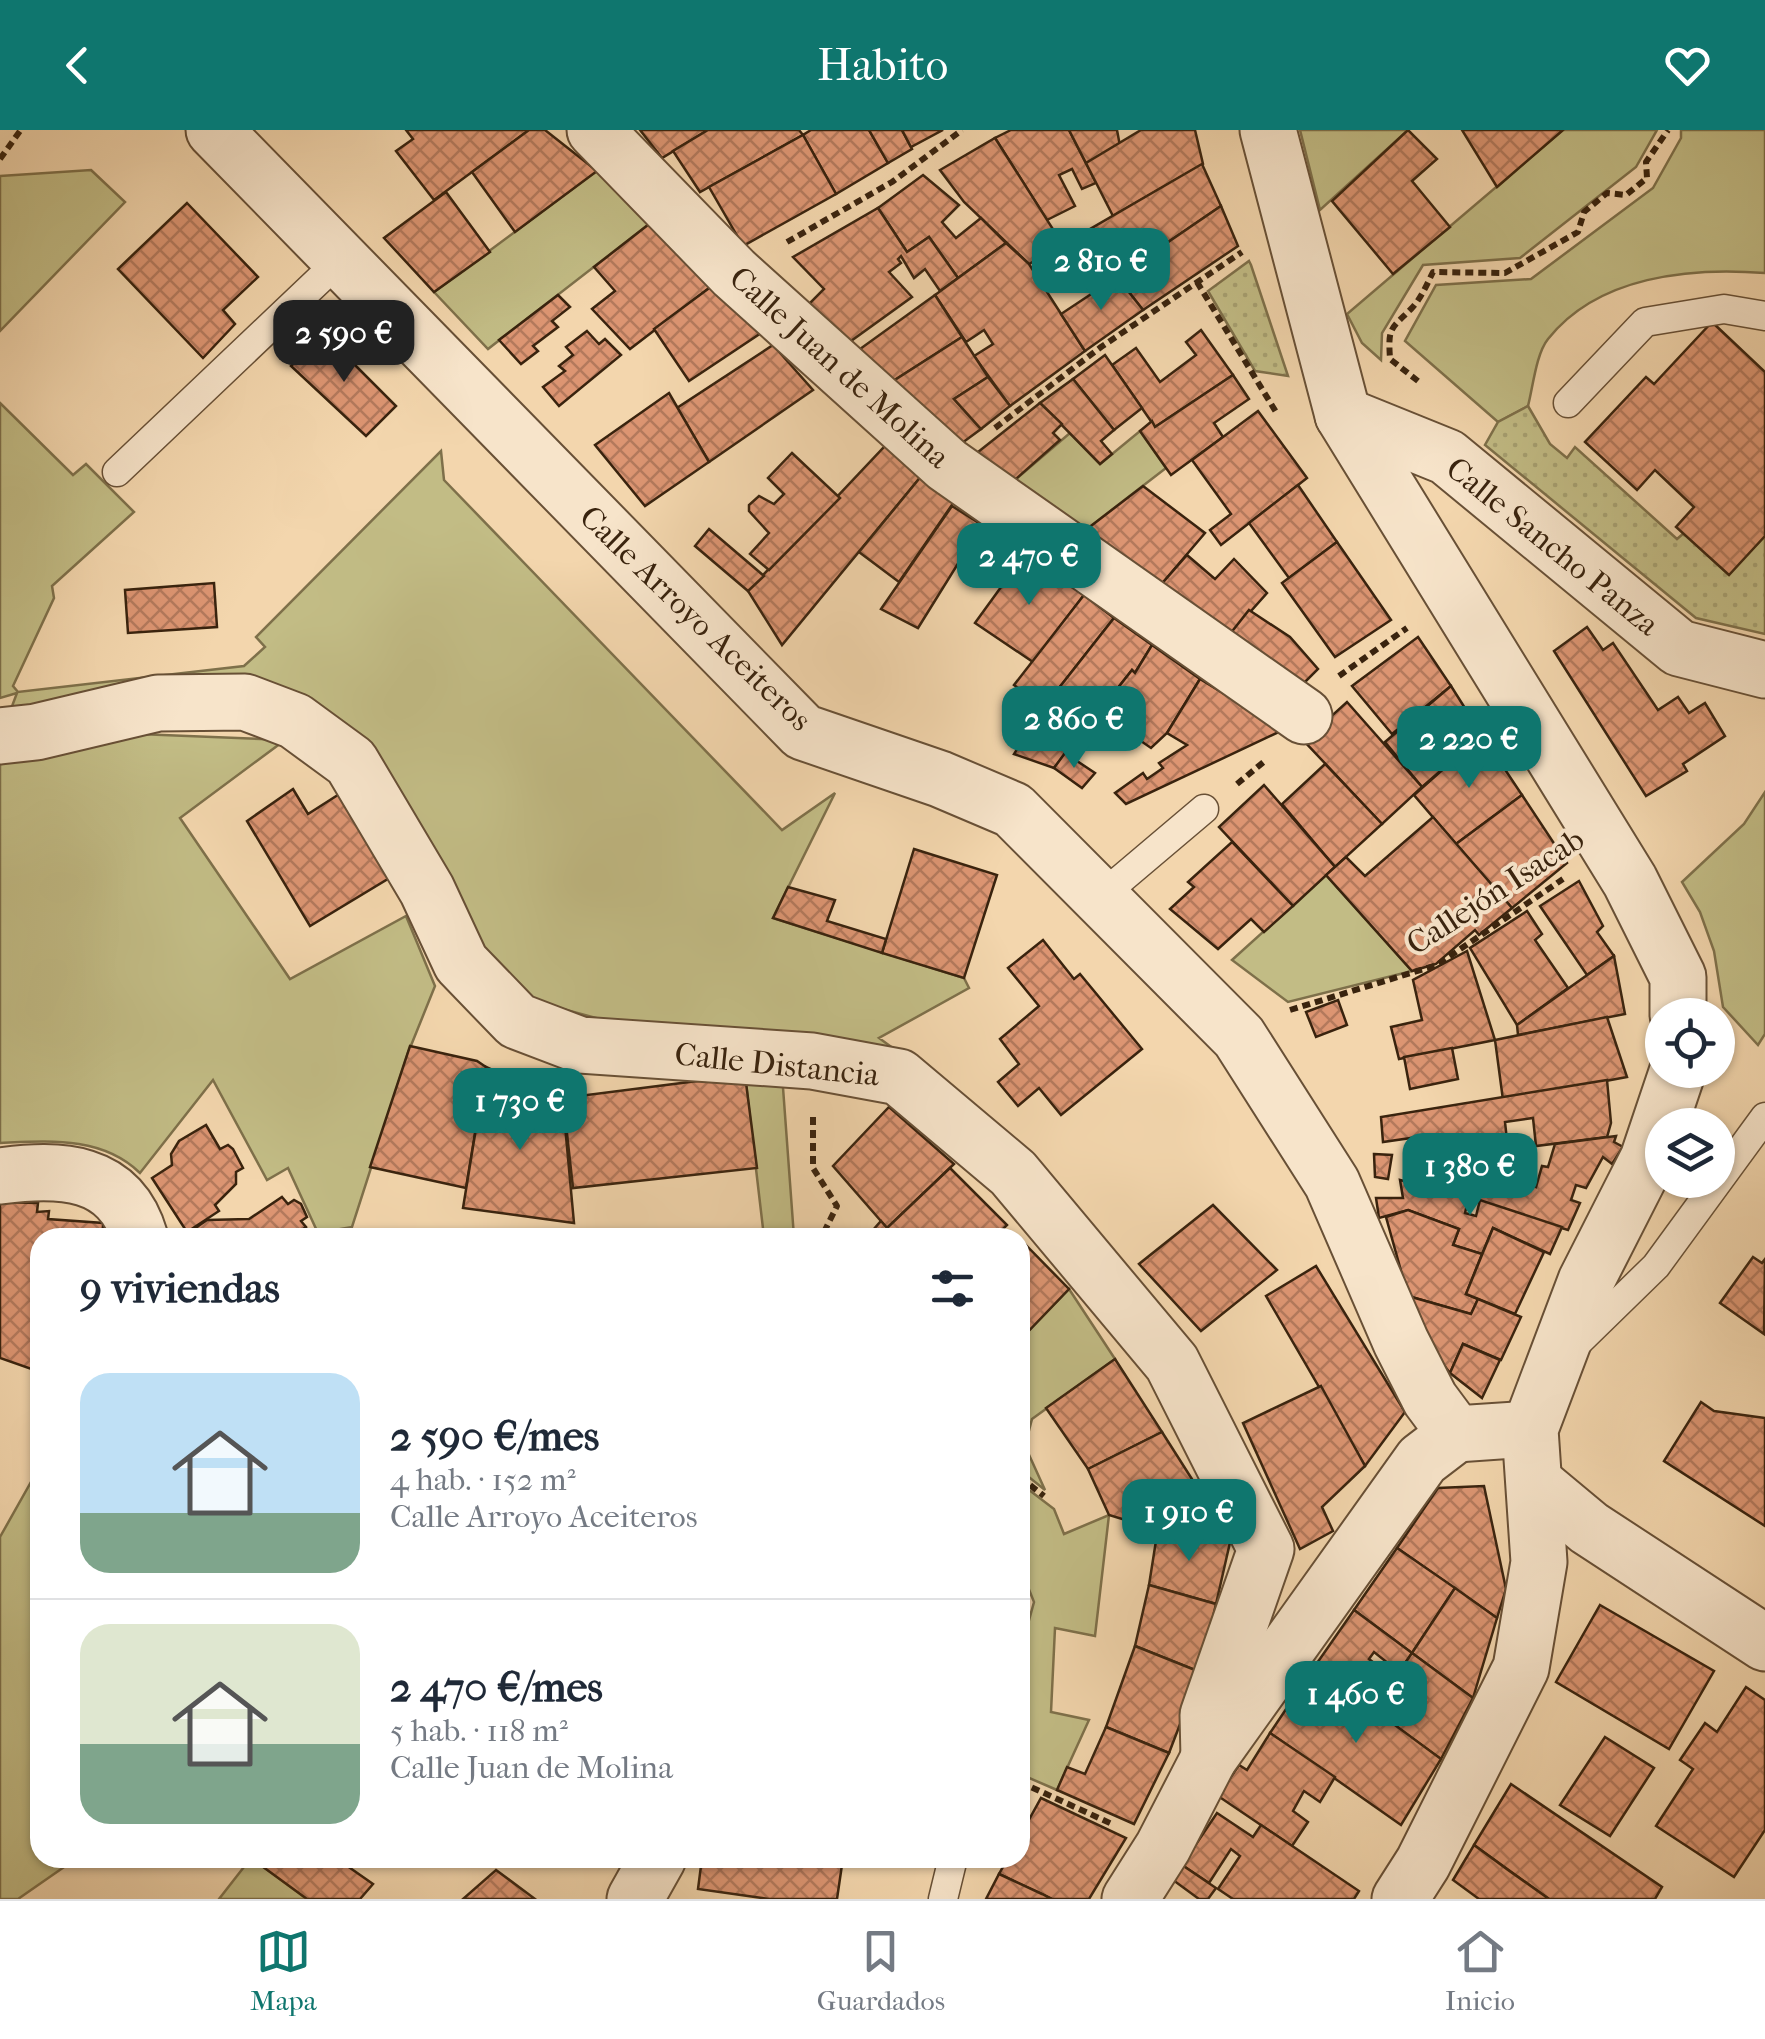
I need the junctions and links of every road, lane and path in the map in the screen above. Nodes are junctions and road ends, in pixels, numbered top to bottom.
1 (214, 130) edge
2 (595, 130) edge
3 (962, 130) edge
4 (1268, 130) edge
5 (1668, 130) edge
6 (20, 131) edge
7 (0, 159) edge
8 (1242, 252) dead end
9 (339, 261) junction
10 (734, 273) junction
11 (1197, 282) junction
12 (1765, 316) edge
13 (1388, 334) dead end
14 (1390, 359) dead end
15 (1406, 372) dead end
16 (1568, 403) dead end
17 (1279, 413) dead end
18 (1343, 415) junction
19 (947, 465) junction
20 (118, 472) dead end
21 (1402, 632) dead end
22 (1765, 670) edge
23 (1319, 698) joint
24 (0, 736) edge
25 (1204, 810) dead end
26 (1609, 846) junction
27 (1100, 896) junction
28 (1678, 998) edge
29 (1238, 1037) junction
30 (812, 1061) junction
31 (1672, 1088) edge
32 (1765, 1116) edge
33 (0, 1176) edge
34 (137, 1228) edge
35 (827, 1228) edge
36 (1555, 1363) junction
37 (1530, 1429) junction
38 (1456, 1434) junction
39 (1535, 1482) junction
40 (1030, 1485) edge
41 (1044, 1496) dead end
42 (1765, 1643) edge
43 (1209, 1758) junction
44 (1030, 1787) edge
45 (1163, 1847) junction
46 (652, 1868) edge
47 (951, 1868) edge
48 (635, 1899) edge
49 (943, 1899) edge
50 (1130, 1899) edge
51 (1400, 1899) edge

1 - 9 street, Calle Arroyo Aceiteros
2 - 10 street, Calle Juan de Molina
3 - 10 path
4 - 18 street
5 - 13 path
6 - 7 path
8 - 11 path
9 - 20 lane
9 - 27 street, Calle Arroyo Aceiteros
10 - 19 street, Calle Juan de Molina
11 - 17 path
11 - 19 path
12 - 16 lane
14 - 15 path
18 - 22 street, Calle Sancho Panza
18 - 26 street
19 - 23 street, Calle Juan de Molina
21 - 23 path
24 - 30 street, Calle Distancia
25 - 27 lane
26 - 28 street
26 - 29 path, Callejón Isacab
27 - 29 street, Calle Arroyo Aceiteros
29 - 38 street, Calle Arroyo Aceiteros
30 - 35 path
30 - 43 street, Calle Distancia
31 - 36 street
32 - 36 lane
33 - 34 street
36 - 37 street
37 - 38 street
37 - 39 street
38 - 43 street
39 - 42 street
39 - 51 street
40 - 41 path
43 - 45 street
44 - 45 path
45 - 50 street
46 - 48 street
47 - 49 lane

